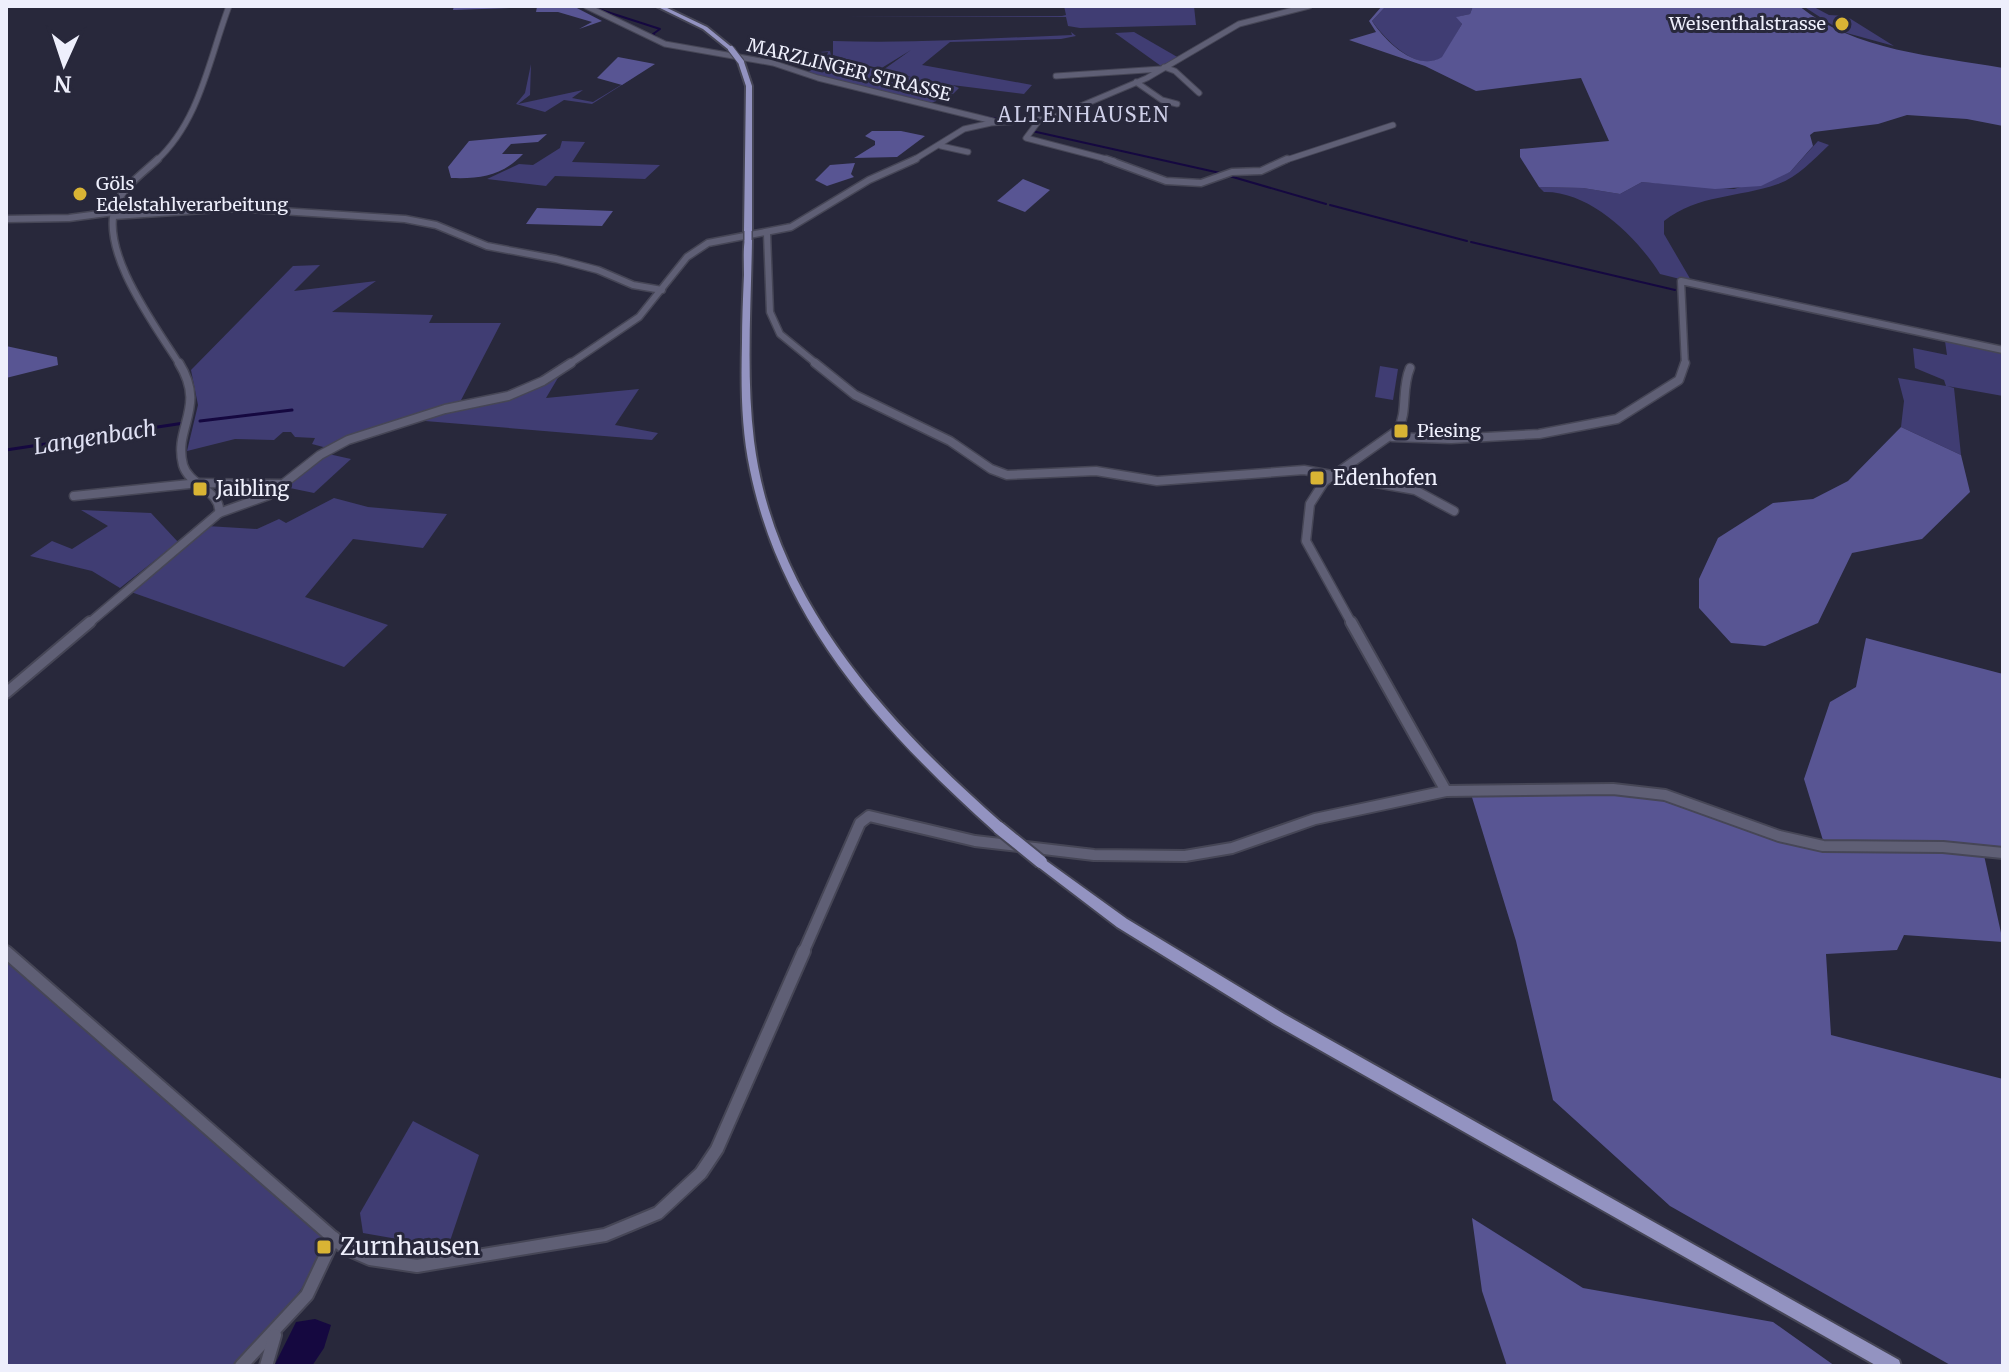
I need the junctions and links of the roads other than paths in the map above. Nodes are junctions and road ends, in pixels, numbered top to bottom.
1 (229, 6) edge
2 (586, 6) edge
3 (659, 6) edge
4 (1309, 6) edge
5 (1163, 68) junction
6 (1056, 76) dead end
7 (1136, 82) junction
8 (1199, 93) dead end
9 (1177, 104) dead end
10 (996, 122) junction
11 (1038, 122) junction
12 (1393, 125) dead end
13 (941, 146) junction
14 (968, 152) dead end
15 (114, 214) junction
16 (6, 219) edge
17 (767, 234) junction
18 (662, 290) junction
19 (2003, 350) edge
20 (1410, 368) dead end
21 (1392, 437) junction
22 (188, 474) junction
23 (1334, 474) junction
24 (199, 483) junction
25 (284, 484) junction
26 (172, 485) junction
27 (74, 496) dead end
28 (1454, 511) dead end
29 (219, 513) junction
30 (6, 693) edge
31 (1446, 791) junction
32 (2003, 853) edge
33 (6, 952) edge
34 (334, 1238) junction
35 (276, 1331) junction
36 (241, 1366) edge
37 (266, 1366) edge
38 (1893, 1366) edge

1 - 15 street
2 - 10 street, MARZLINGER STRASSE
3 - 38 main road, bridge
4 - 5 street
5 - 6 street
5 - 7 street
5 - 8 street
7 - 9 street
7 - 11 street
10 - 11 street
10 - 13 street
11 - 12 street
13 - 14 street
13 - 17 street
15 - 16 street
15 - 18 street
15 - 22 street
17 - 18 street
17 - 23 street
18 - 25 street
19 - 21 street
20 - 21 street
21 - 23 street
22 - 24 street
22 - 26 street
23 - 28 street
23 - 31 street
24 - 25 street
24 - 26 street
24 - 29 street
25 - 29 street
26 - 27 street
29 - 30 street
31 - 32 street
31 - 34 street
33 - 34 street
34 - 35 street
35 - 36 street
35 - 37 street

